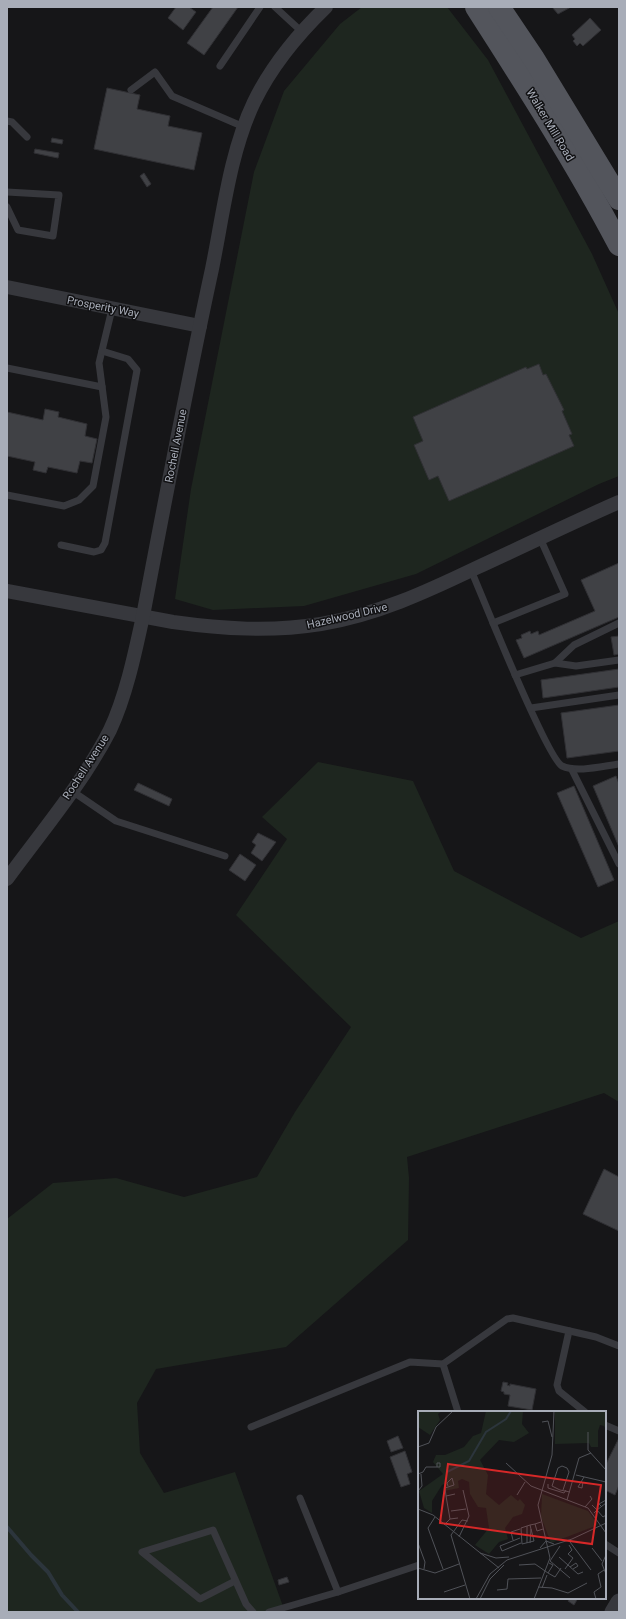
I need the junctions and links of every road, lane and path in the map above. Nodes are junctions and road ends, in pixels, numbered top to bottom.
1 (260, 7) edge
2 (275, 7) edge
3 (326, 7) edge
4 (476, 7) edge
5 (499, 7) edge
6 (301, 31) junction
7 (220, 66) dead end
8 (131, 90) dead end
9 (7, 122) edge
10 (244, 128) junction
11 (27, 137) dead end
12 (7, 192) edge
13 (619, 199) edge
14 (7, 207) edge
15 (619, 245) edge
16 (7, 288) edge
17 (112, 309) junction
18 (200, 326) junction
19 (102, 352) junction
20 (7, 368) edge
21 (102, 387) junction
22 (7, 495) edge
23 (619, 502) edge
24 (540, 538) junction
25 (61, 545) dead end
26 (471, 570) junction
27 (7, 591) edge
28 (143, 616) junction
29 (493, 623) junction
30 (619, 623) edge
31 (619, 660) edge
32 (555, 663) junction
33 (515, 675) junction
34 (619, 695) edge
35 (531, 708) junction
36 (619, 764) edge
37 (572, 770) junction
38 (72, 791) junction
39 (225, 856) dead end
40 (619, 864) edge
41 (7, 879) edge
42 (569, 1331) junction
43 (619, 1346) edge
44 (443, 1364) junction
45 (458, 1411) edge
46 (584, 1411) edge
47 (606, 1425) edge
48 (251, 1427) dead end
49 (619, 1431) edge
50 (300, 1498) dead end
51 (606, 1545) edge
52 (619, 1553) edge
53 (418, 1565) edge
54 (235, 1581) junction
55 (338, 1592) junction
56 (619, 1602) edge
57 (253, 1612) edge
58 (269, 1612) edge
59 (613, 1612) edge

1 - 7 lane
2 - 6 lane
3 - 6 street, Rochell Avenue
4 - 15 main road, Walker Mill Road
5 - 13 main road, Walker Mill Road
6 - 10 street, Rochell Avenue
8 - 10 lane
9 - 11 lane
10 - 18 street, Rochell Avenue
12 - 14 lane
16 - 17 street, Prosperity Way
17 - 18 street, Prosperity Way
17 - 19 lane
18 - 28 street, Rochell Avenue
19 - 21 lane
19 - 25 lane
20 - 21 lane
21 - 22 lane
23 - 24 street, Hazelwood Drive
24 - 26 street, Hazelwood Drive
24 - 29 lane
26 - 28 street, Hazelwood Drive
26 - 29 lane
27 - 28 street, Hazelwood Drive
28 - 38 street, Rochell Avenue
29 - 33 lane
30 - 32 lane
31 - 32 lane
32 - 33 lane
33 - 35 lane
34 - 35 lane
35 - 37 lane
36 - 37 lane
37 - 40 lane
38 - 39 lane
38 - 41 street, Rochell Avenue
42 - 43 lane
42 - 44 lane
42 - 46 lane
44 - 45 lane
44 - 48 lane
47 - 49 lane
50 - 55 lane
51 - 52 lane
53 - 55 lane
54 - 54 lane
54 - 57 lane
55 - 58 lane
56 - 59 street

